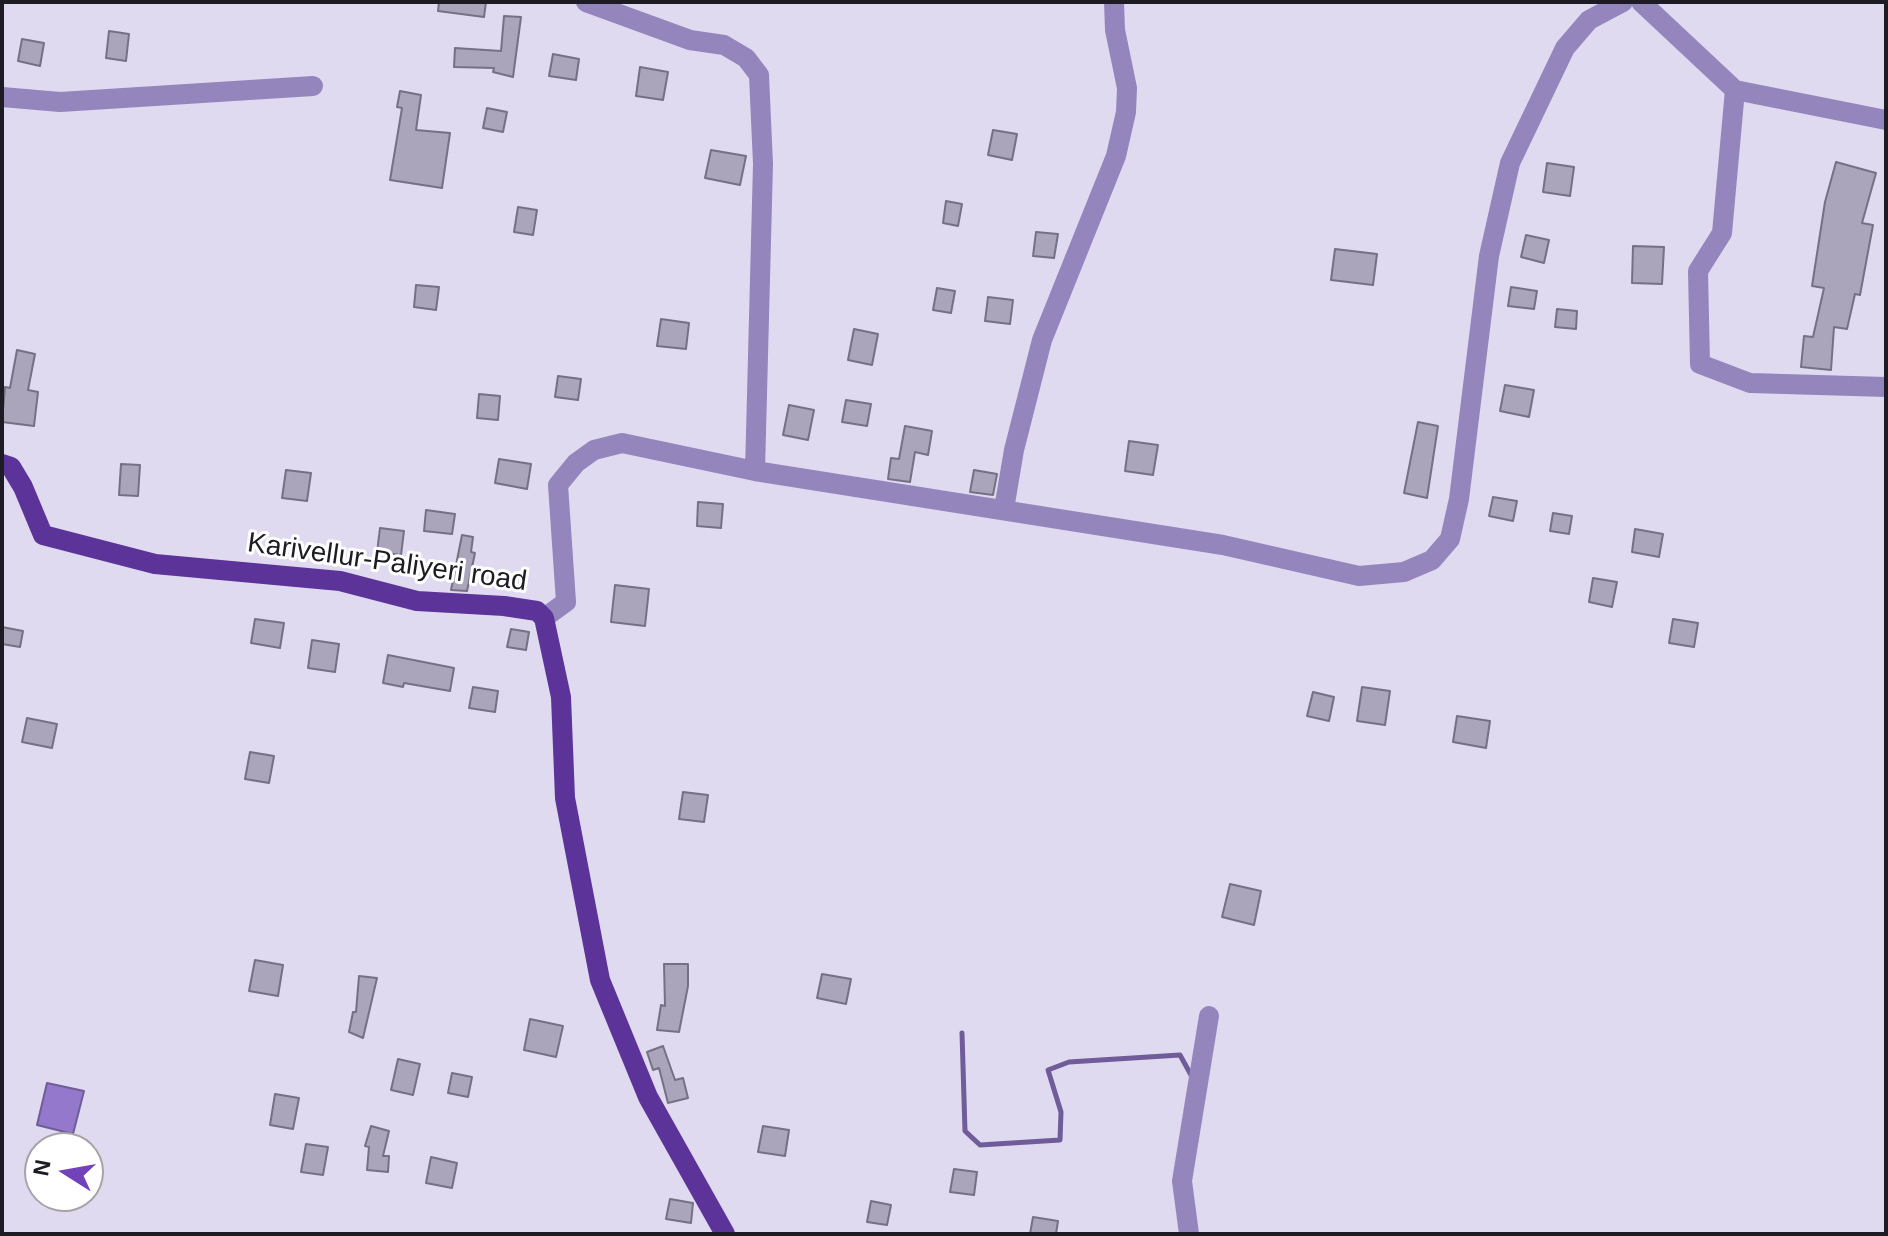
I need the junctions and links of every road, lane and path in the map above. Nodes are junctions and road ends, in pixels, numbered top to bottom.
1 (586, 2) edge
2 (1114, 2) edge
3 (1623, 2) edge
4 (1641, 2) edge
5 (313, 86) dead end
6 (1735, 90) junction
7 (2, 97) edge
8 (1886, 120) edge
9 (1886, 387) edge
10 (2, 464) edge
11 (755, 471) junction
12 (1004, 509) junction
13 (544, 618) junction
14 (1209, 1016) dead end
15 (725, 1234) edge
16 (1189, 1234) edge

1 - 11 street
2 - 12 street
3 - 12 street
4 - 6 street
5 - 7 street
6 - 8 street
6 - 9 street
10 - 13 main road, Karivellur-Paliyeri road
11 - 12 street
11 - 13 street
13 - 15 main road, Karivellur-Paliyeri road
14 - 16 street

